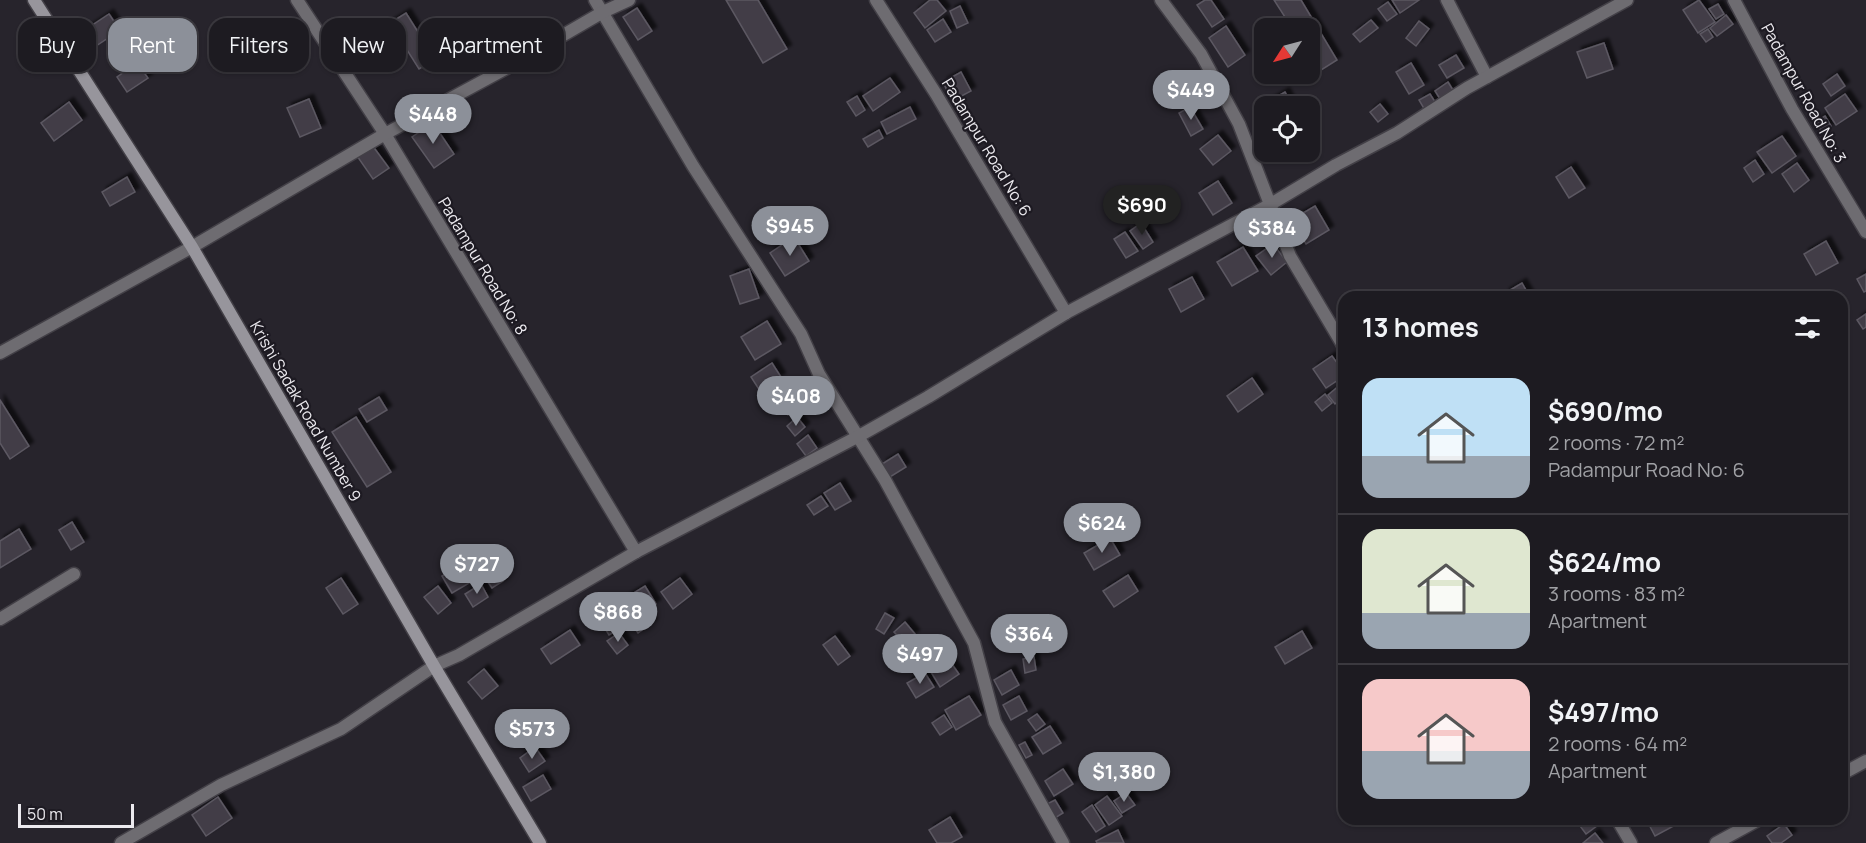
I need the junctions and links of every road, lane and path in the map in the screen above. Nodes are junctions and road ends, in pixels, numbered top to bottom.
1 (34, 0) edge
2 (297, 0) edge
3 (595, 0) edge
4 (629, 0) edge
5 (876, 0) edge
6 (1161, 0) edge
7 (1447, 0) edge
8 (1627, 0) edge
9 (1734, 0) edge
10 (603, 12) junction
11 (1487, 77) junction
12 (385, 134) junction
13 (1271, 204) junction
14 (1866, 232) edge
15 (192, 247) junction
16 (1066, 313) junction
17 (1338, 337) edge
18 (0, 353) edge
19 (859, 436) junction
20 (636, 552) junction
21 (74, 574) dead end
22 (0, 619) edge
23 (434, 666) junction
24 (1866, 761) edge
25 (1848, 771) edge
26 (1620, 825) edge
27 (1749, 825) edge
28 (121, 843) edge
29 (540, 843) edge
30 (1063, 843) edge
31 (1631, 843) edge
32 (1716, 843) edge

1 - 15 street, Krishi Sadak Road Number 9
2 - 12 street, Padampur Road No: 8
3 - 10 street
4 - 10 street
5 - 16 street, Padampur Road No: 6
6 - 13 street
7 - 11 street
8 - 11 street
9 - 14 street, Padampur Road No: 3
10 - 12 street
10 - 19 street
11 - 13 street
12 - 15 street
12 - 20 street, Padampur Road No: 8
13 - 16 street
13 - 17 street
15 - 18 street
15 - 23 street, Krishi Sadak Road Number 9
16 - 19 street
19 - 20 street
19 - 30 street
20 - 23 street
21 - 22 street
23 - 28 street
23 - 29 street, Krishi Sadak Road Number 9
24 - 25 street
26 - 31 street
27 - 32 street

